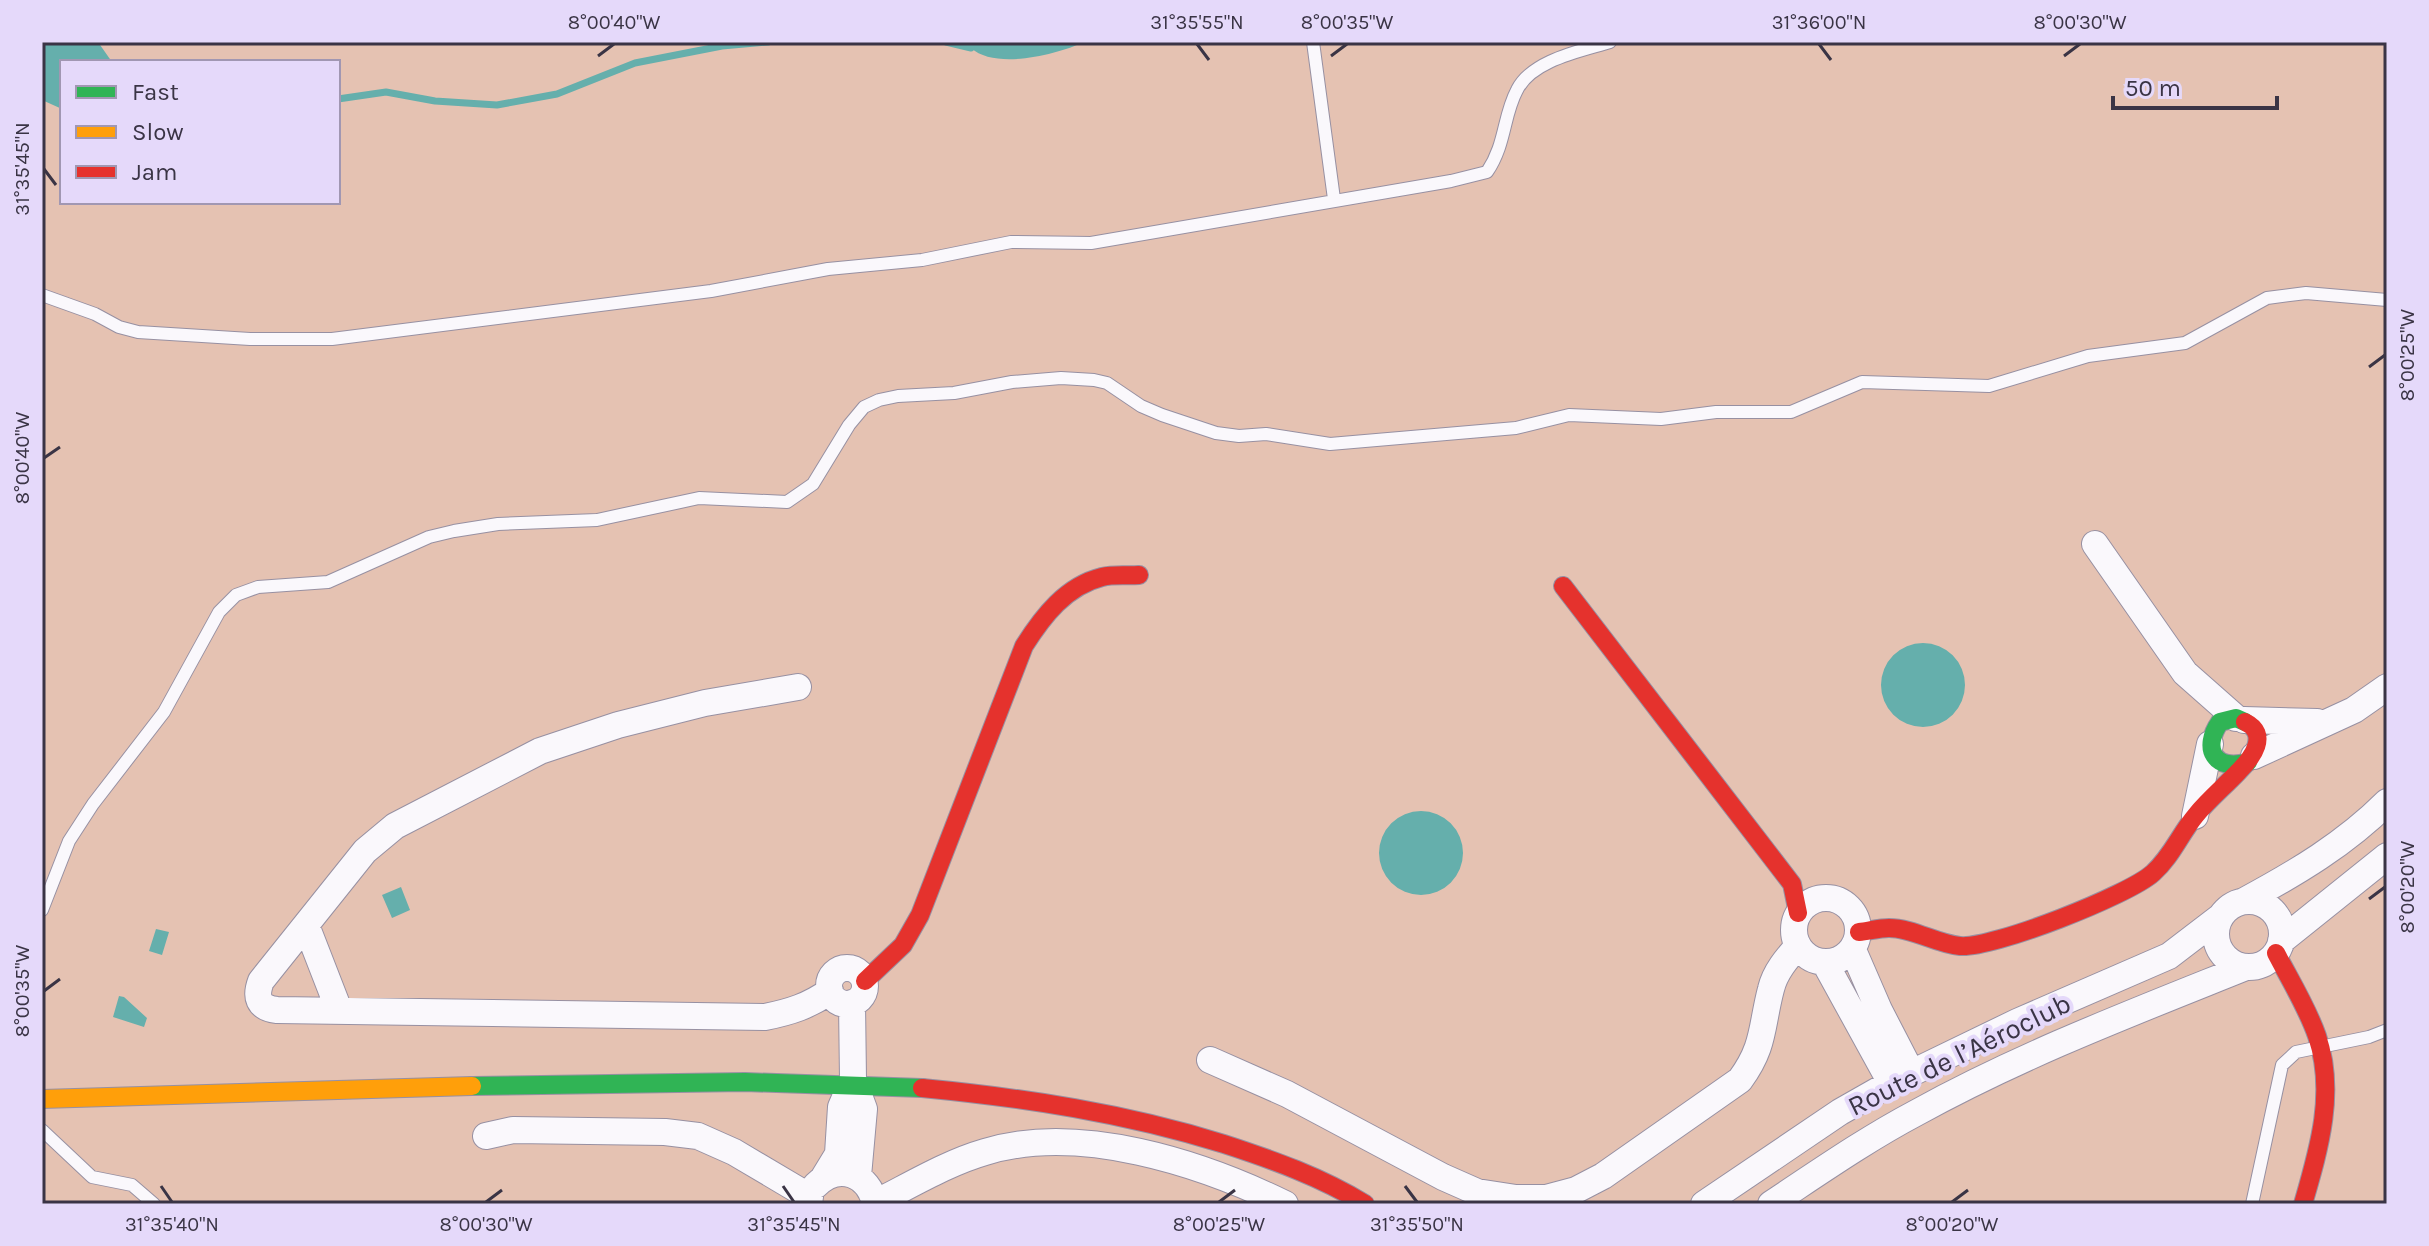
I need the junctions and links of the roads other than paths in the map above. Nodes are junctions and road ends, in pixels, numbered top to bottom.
1 (1313, 42) edge
2 (1610, 42) edge
3 (1334, 199) junction
4 (42, 295) edge
5 (2387, 300) edge
6 (2095, 544) dead end
7 (1139, 575) dead end
8 (1563, 586) dead end
9 (2185, 673) junction
10 (798, 687) dead end
11 (2387, 687) edge
12 (2240, 719) junction
13 (2325, 721) junction
14 (2210, 740) junction
15 (2251, 759) junction
16 (2387, 802) edge
17 (2195, 816) junction
18 (2387, 856) edge
19 (1792, 884) junction
20 (1822, 898) junction
21 (2244, 901) junction
22 (42, 910) edge
23 (1798, 913) junction
24 (2220, 917) junction
25 (306, 925) junction
26 (1856, 941) junction
27 (1798, 946) junction
28 (2266, 957) junction
29 (1825, 963) junction
30 (2295, 991) joint
31 (849, 992) junction
32 (339, 1010) junction
33 (2387, 1030) edge
34 (2320, 1047) junction
35 (1210, 1060) dead end
36 (1901, 1078) junction
37 (853, 1083) junction
38 (42, 1099) edge
39 (42, 1130) edge
40 (486, 1136) dead end
41 (858, 1176) junction
42 (815, 1193) edge
43 (875, 1203) edge
44 (154, 1204) edge
45 (1285, 1204) edge
46 (1365, 1204) edge
47 (1704, 1204) edge
48 (1771, 1204) edge
49 (2252, 1204) edge
50 (2303, 1204) edge

1 - 3 lane
2 - 3 lane
3 - 4 lane
5 - 22 lane
6 - 9 street
7 - 31 street
8 - 19 street
9 - 12 street
9 - 14 street
10 - 25 street
11 - 13 street
12 - 13 street
12 - 14 street
12 - 15 street
13 - 15 street
14 - 15 street
14 - 17 street
15 - 17 street
16 - 21 street
17 - 26 street
18 - 28 street, Route de l’Aéroclub
19 - 20 street
19 - 23 street
20 - 23 street
20 - 26 street
21 - 24 street
21 - 28 street
23 - 27 street
24 - 28 street
24 - 36 street, Route de l’Aéroclub
25 - 32 street
25 - 32 street
26 - 29 street
26 - 36 street
27 - 29 street
27 - 35 street
28 - 30 street
28 - 48 street, Route de l’Aéroclub
29 - 36 street
30 - 34 street
31 - 32 street
31 - 37 street
33 - 34 lane
34 - 49 lane
34 - 50 street
36 - 47 street, Route de l’Aéroclub
37 - 38 street
37 - 41 street
37 - 42 street
37 - 46 street
39 - 44 lane
40 - 42 street
41 - 42 street
41 - 43 street
43 - 45 street

